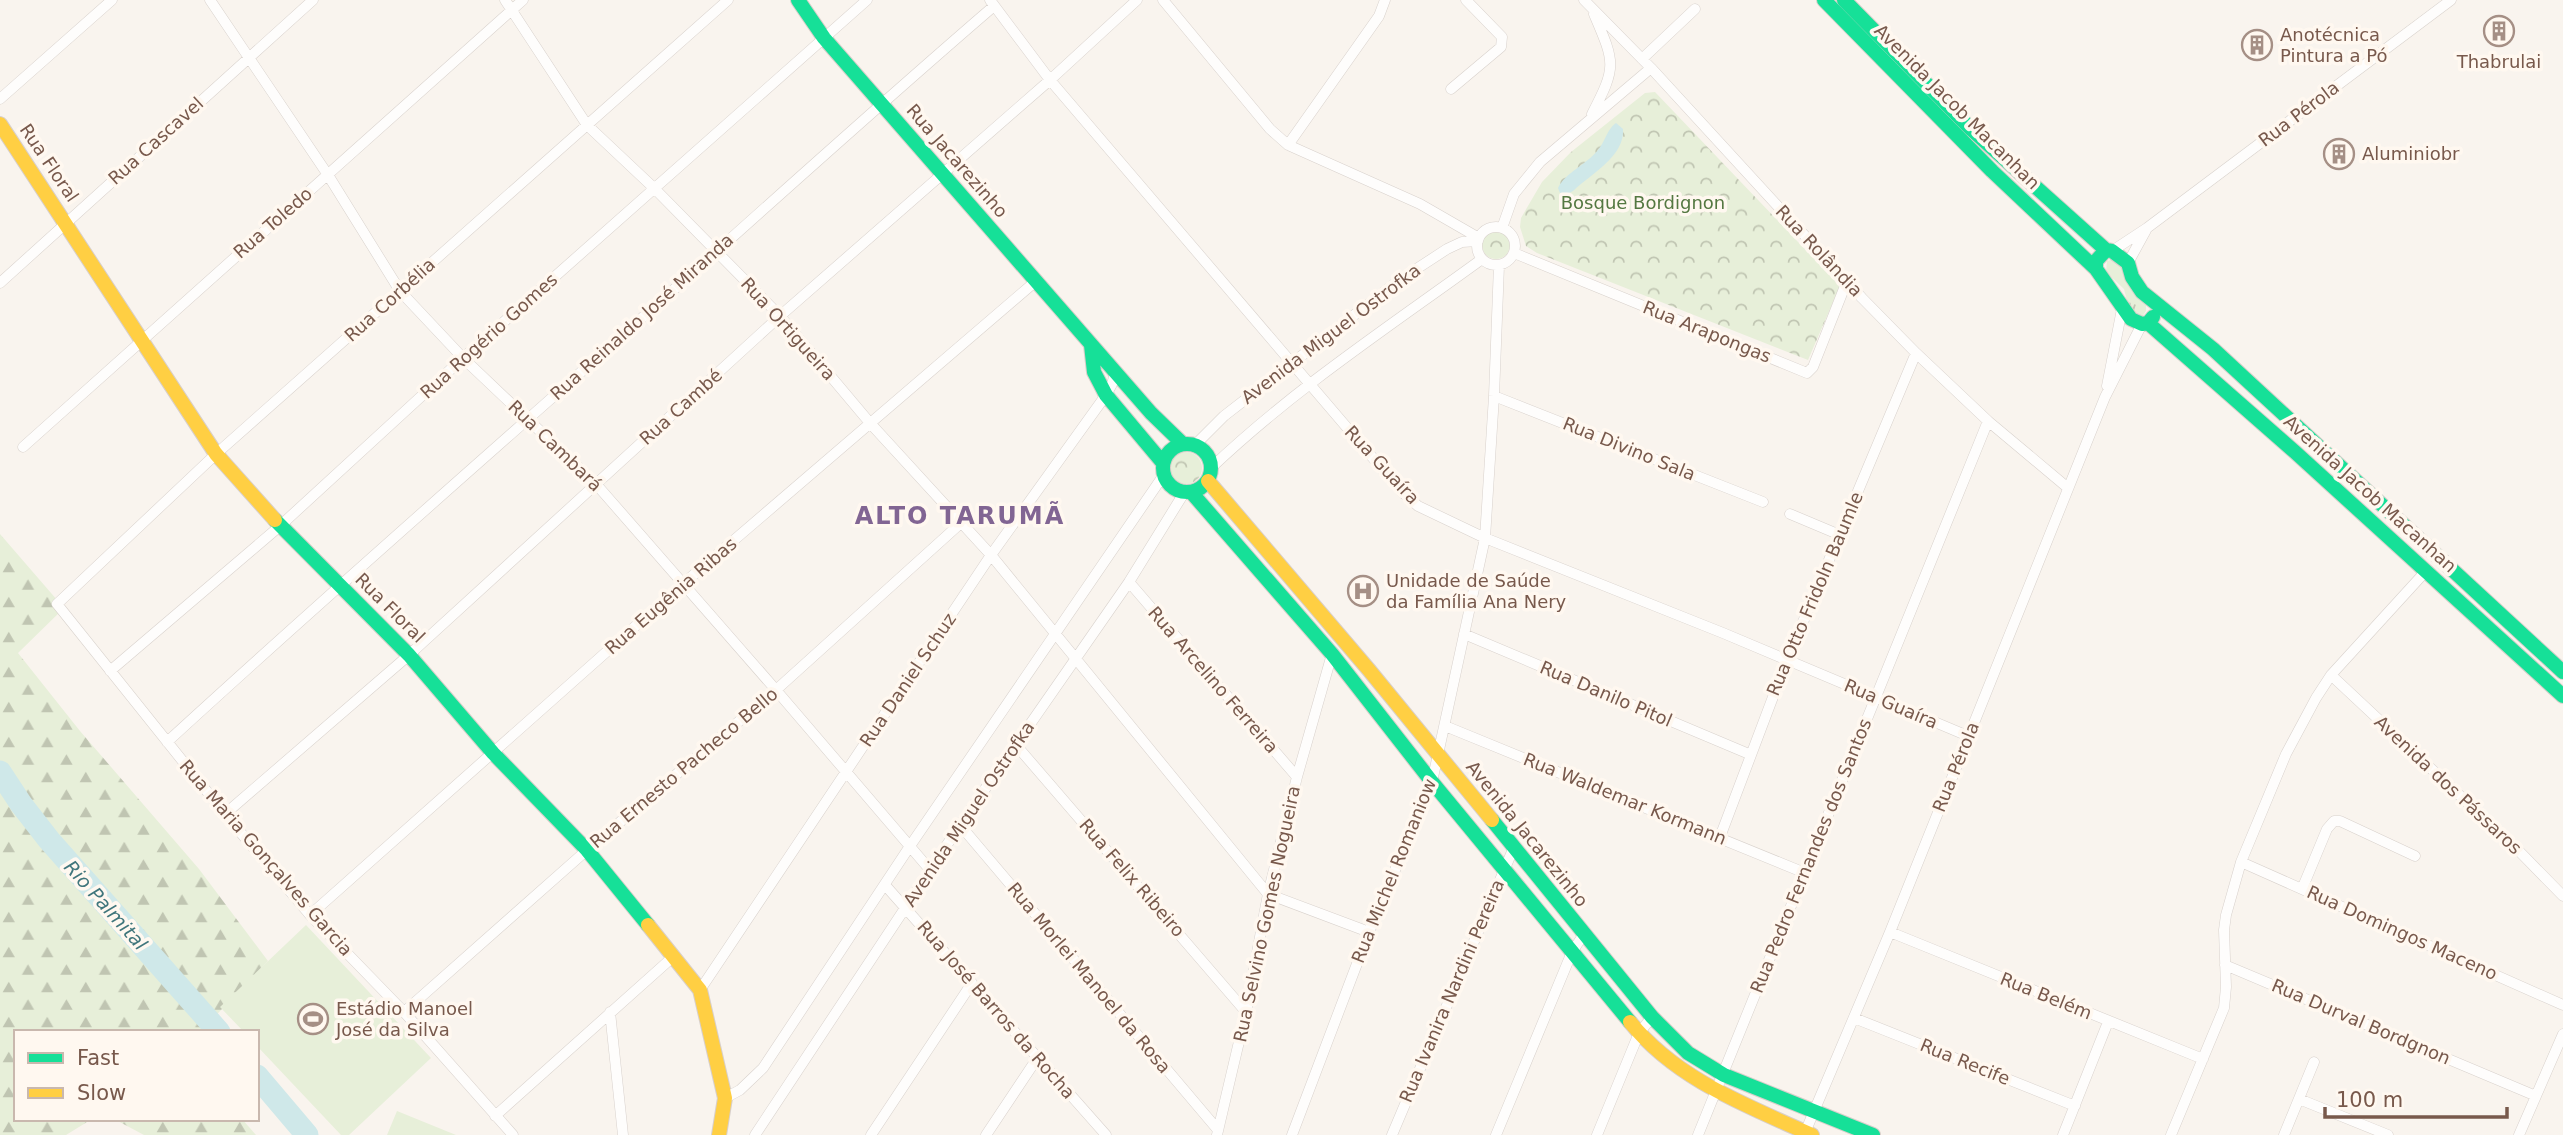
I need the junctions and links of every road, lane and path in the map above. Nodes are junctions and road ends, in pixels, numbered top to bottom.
1 (112, 0) edge
2 (210, 0) edge
3 (313, 0) edge
4 (506, 0) edge
5 (523, 0) edge
6 (728, 0) edge
7 (798, 0) edge
8 (867, 0) edge
9 (1138, 0) edge
10 (1163, 0) edge
11 (1385, 0) edge
12 (1466, 0) edge
13 (1824, 0) edge
14 (1844, 0) edge
15 (2451, 0) edge
16 (992, 3) edge
17 (1588, 4) edge
18 (1695, 9) dead end
19 (512, 10) junction
20 (824, 38) junction
21 (248, 58) junction
22 (1642, 59) junction
23 (1651, 68) junction
24 (1050, 80) junction
25 (1451, 89) dead end
26 (0, 99) edge
27 (880, 104) junction
28 (1590, 117) junction
29 (0, 124) edge
30 (587, 125) junction
31 (1288, 145) junction
32 (944, 173) junction
33 (328, 175) junction
34 (655, 189) junction
35 (66, 223) junction
36 (1502, 228) junction
37 (2147, 228) junction
38 (1478, 240) junction
39 (717, 251) junction
40 (2109, 251) junction
41 (1514, 253) junction
42 (1482, 259) junction
43 (2127, 263) junction
44 (1499, 265) junction
45 (2096, 269) junction
46 (1036, 281) junction
47 (1847, 281) junction
48 (0, 283) edge
49 (400, 291) junction
50 (2153, 300) junction
51 (2122, 309) junction
52 (780, 316) junction
53 (2145, 323) junction
54 (141, 340) junction
55 (1091, 345) junction
56 (1916, 353) junction
57 (463, 358) junction
58 (1290, 362) junction
59 (1115, 371) junction
60 (1309, 385) junction
61 (1105, 395) junction
62 (1494, 396) junction
63 (2105, 397) junction
64 (527, 420) junction
65 (1987, 421) junction
66 (870, 423) junction
67 (1189, 445) junction
68 (23, 447) dead end
69 (216, 454) junction
70 (1163, 470) junction
71 (1209, 474) junction
72 (596, 484) junction
73 (2068, 488) junction
74 (1187, 492) junction
75 (1763, 502) dead end
76 (1790, 514) dead end
77 (962, 522) junction
78 (280, 526) junction
79 (1840, 535) junction
80 (1485, 538) junction
81 (991, 555) junction
82 (2426, 570) junction
83 (1129, 582) junction
84 (684, 583) junction
85 (339, 584) junction
86 (57, 604) joint
87 (1464, 634) junction
88 (1055, 635) junction
89 (409, 654) junction
90 (1332, 654) junction
91 (1075, 658) junction
92 (1787, 660) junction
93 (110, 670) junction
94 (2563, 672) edge
95 (2331, 675) junction
96 (776, 690) junction
97 (2563, 696) edge
98 (1875, 697) junction
99 (1445, 726) junction
100 (1968, 736) junction
101 (167, 742) junction
102 (1016, 745) junction
103 (493, 753) junction
104 (1749, 754) junction
105 (1437, 755) junction
106 (847, 772) junction
107 (1297, 777) junction
108 (1432, 782) junction
109 (225, 814) junction
110 (960, 825) junction
111 (1720, 837) junction
112 (910, 846) junction
113 (1514, 847) junction
114 (587, 850) junction
115 (2415, 856) dead end
116 (2241, 862) junction
117 (1504, 867) junction
118 (931, 871) junction
119 (1805, 873) junction
120 (885, 885) junction
121 (2302, 889) junction
122 (1268, 894) junction
123 (2563, 896) edge
124 (906, 907) junction
125 (310, 915) junction
126 (1369, 932) junction
127 (1890, 932) junction
128 (1584, 934) junction
129 (1572, 952) junction
130 (674, 956) junction
131 (2225, 965) junction
132 (972, 983) junction
133 (700, 990) junction
134 (2563, 1005) edge
135 (404, 1012) junction
136 (610, 1012) junction
137 (1246, 1012) junction
138 (1652, 1017) junction
139 (1854, 1018) junction
140 (2108, 1022) junction
141 (1639, 1032) junction
142 (2563, 1034) edge
143 (1038, 1057) junction
144 (2203, 1059) junction
145 (2314, 1062) dead end
146 (1724, 1075) junction
147 (1716, 1092) junction
148 (2536, 1096) junction
149 (725, 1098) junction
150 (2299, 1099) junction
151 (2075, 1106) junction
152 (1814, 1111) junction
153 (495, 1116) junction
154 (1095, 1130) edge
155 (722, 1131) edge
156 (1218, 1133) edge
157 (1807, 1134) edge
158 (513, 1135) edge
159 (623, 1135) edge
160 (755, 1135) edge
161 (871, 1135) edge
162 (986, 1135) edge
163 (1106, 1135) edge
164 (1292, 1135) edge
165 (1392, 1135) edge
166 (1496, 1135) edge
167 (1597, 1135) edge
168 (1698, 1135) edge
169 (1873, 1135) edge
170 (2063, 1135) edge
171 (2171, 1135) edge
172 (2284, 1135) edge
173 (2388, 1135) edge
174 (2519, 1135) edge

1 - 26 street
2 - 21 street, Rua Cambará
3 - 21 street, Rua Cascavel
4 - 19 street, Rua Ortigueira
5 - 19 street, Rua Toledo
6 - 30 street, Rua Corbélia
7 - 20 street, Rua Jacarezinho
8 - 20 street, Rua Rogério Gomes
9 - 24 street, Rua Cambé
10 - 31 street
11 - 31 street
12 - 25 street
13 - 45 street, Avenida Jacob Macanhan
14 - 40 street, Avenida Jacob Macanhan
15 - 37 street, Rua Pérola
16 - 24 street, Rua Guaíra
16 - 27 street, Rua Reinaldo José Miranda
17 - 22 street, Rua Rolândia
17 - 28 street
18 - 22 street
19 - 30 street, Rua Ortigueira
19 - 33 street, Rua Toledo
20 - 27 street, Rua Jacarezinho
20 - 34 street, Rua Rogério Gomes
21 - 33 street, Rua Cambará
21 - 35 street, Rua Cascavel
22 - 23 street, Rua Rolândia
23 - 28 street
23 - 47 street, Rua Rolândia
24 - 32 street, Rua Cambé
24 - 58 street, Rua Guaíra
27 - 32 street, Rua Jacarezinho
27 - 39 street, Rua Reinaldo José Miranda
28 - 36 street
29 - 35 street, Rua Floral
30 - 34 street, Rua Ortigueira
30 - 49 street, Rua Corbélia
31 - 38 street
32 - 46 street, Rua Jacarezinho
32 - 52 street, Rua Cambé
33 - 49 street, Rua Cambará
33 - 54 street, Rua Toledo
34 - 39 street, Rua Ortigueira
34 - 57 street, Rua Rogério Gomes
35 - 48 street, Rua Cascavel
35 - 54 street, Rua Floral
36 - 38 street
36 - 41 street
37 - 40 street, Rua Pérola
37 - 43 street, Rua Pérola
38 - 42 street
38 - 58 street, Avenida Miguel Ostrofka
39 - 52 street, Rua Ortigueira
39 - 64 street, Rua Reinaldo José Miranda
40 - 43 street, Avenida Jacob Macanhan
40 - 45 street
41 - 44 street
41 - 47 street, Rua Arapongas
42 - 44 street
42 - 60 street, Avenida Miguel Ostrofka
43 - 50 street, Avenida Jacob Macanhan
44 - 62 street, Rua Michel Romaniow
45 - 51 street, Avenida Jacob Macanhan
46 - 55 street, Rua Jacarezinho
46 - 66 street, Rua Eugênia Ribas
47 - 56 street, Rua Rolândia
49 - 57 street, Rua Cambará
49 - 69 street, Rua Corbélia
50 - 53 street
50 - 94 street, Avenida Jacob Macanhan
51 - 53 street, Avenida Jacob Macanhan
51 - 63 street, Rua Pérola
52 - 66 street, Rua Ortigueira
52 - 72 street, Rua Cambé
53 - 63 street, Rua Pérola
53 - 82 street, Avenida Jacob Macanhan
54 - 68 street, Rua Toledo
54 - 69 street, Rua Floral
55 - 59 street, Rua Jacarezinho
55 - 61 street
56 - 65 street, Rua Rolândia
56 - 79 street, Rua Otto Fridoln Baumle
57 - 64 street, Rua Cambará
57 - 78 street, Rua Rogério Gomes
58 - 60 street, Rua Guaíra
58 - 67 street, Avenida Miguel Ostrofka
59 - 61 street, Rua Daniel Schuz
59 - 67 street, Rua Jacarezinho
60 - 71 street, Avenida Miguel Ostrofka
60 - 80 street, Rua Guaíra
61 - 70 street
61 - 81 street, Rua Daniel Schuz
62 - 75 street, Rua Divino Sala
62 - 80 street, Rua Michel Romaniow
63 - 73 street, Rua Pérola
64 - 72 street, Rua Cambará
64 - 85 street, Rua Reinaldo José Miranda
65 - 73 street, Rua Rolândia
65 - 98 street, Rua Pedro Fernandes dos Santos
66 - 77 street, Rua Ortigueira
66 - 84 street, Rua Eugênia Ribas
67 - 70 street
67 - 71 street
69 - 78 street, Rua Floral
69 - 86 street, Rua Corbélia
70 - 74 street
70 - 88 street, Avenida Miguel Ostrofka
71 - 74 street
71 - 105 street, Avenida Jacarezinho
72 - 84 street, Rua Cambará
72 - 89 street, Rua Cambé
73 - 100 street, Rua Pérola
74 - 83 street, Avenida Miguel Ostrofka
74 - 90 street
76 - 79 street
77 - 81 street, Rua Ortigueira
77 - 96 street, Rua Ernesto Pacheco Bello
78 - 85 street, Rua Floral
78 - 93 street, Rua Rogério Gomes
79 - 92 street, Rua Otto Fridoln Baumle
80 - 87 street, Rua Michel Romaniow
80 - 92 street, Rua Guaíra
81 - 88 street, Rua Ortigueira
81 - 106 street, Rua Daniel Schuz
82 - 95 street
82 - 97 street, Avenida Jacob Macanhan
83 - 91 street, Avenida Miguel Ostrofka
83 - 107 street, Rua Arcelino Ferreira
84 - 96 street, Rua Cambará
84 - 103 street, Rua Eugênia Ribas
85 - 89 street, Rua Floral
85 - 101 street, Rua Reinaldo José Miranda
86 - 93 street, Rua Maria Gonçalves Garcia
87 - 99 street, Rua Michel Romaniow
87 - 104 street, Rua Danilo Pitol
88 - 91 street, Rua Ortigueira
88 - 112 street, Avenida Miguel Ostrofka
89 - 103 street, Rua Floral
89 - 109 street, Rua Cambé
90 - 107 street, Rua Selvino Gomes Nogueira
90 - 108 street
91 - 102 street, Avenida Miguel Ostrofka
91 - 122 street, Rua Ortigueira
92 - 98 street, Rua Guaíra
92 - 104 street, Rua Otto Fridoln Baumle
93 - 101 street, Rua Maria Gonçalves Garcia
95 - 116 street
95 - 123 street, Avenida dos Pássaros
96 - 106 street, Rua Cambará
96 - 114 street, Rua Ernesto Pacheco Bello
98 - 100 street, Rua Guaíra
98 - 119 street, Rua Pedro Fernandes dos Santos
99 - 105 street, Rua Michel Romaniow
99 - 111 street, Rua Waldemar Kormann
100 - 127 street, Rua Pérola
101 - 109 street, Rua Maria Gonçalves Garcia
102 - 110 street, Avenida Miguel Ostrofka
102 - 137 street, Rua Felix Ribeiro
103 - 114 street, Rua Floral
103 - 125 street, Rua Eugênia Ribas
104 - 111 street, Rua Otto Fridoln Baumle
105 - 108 street, Rua Michel Romaniow
105 - 113 street, Avenida Jacarezinho
106 - 112 street, Rua Cambará
106 - 133 street, Rua Daniel Schuz
107 - 122 street, Rua Selvino Gomes Nogueira
108 - 117 street
108 - 126 street, Rua Michel Romaniow
109 - 125 street, Rua Maria Gonçalves Garcia
110 - 118 street, Avenida Miguel Ostrofka
110 - 156 street, Rua Morlei Manoel da Rosa
111 - 119 street, Rua Waldemar Kormann
112 - 118 street, Rua Cambará
112 - 120 street, Avenida Miguel Ostrofka
113 - 117 street, Rua Ivanira Nardini Pereira
113 - 128 street, Avenida Jacarezinho
114 - 130 street, Rua Floral
114 - 135 street, Rua Ernesto Pacheco Bello
115 - 121 street
116 - 121 street, Rua Domingos Maceno
116 - 131 street
117 - 129 street
117 - 165 street, Rua Ivanira Nardini Pereira
118 - 124 street, Avenida Miguel Ostrofka
119 - 146 street, Rua Pedro Fernandes dos Santos
120 - 124 street, Rua José Barros da Rocha
120 - 149 street, Avenida Miguel Ostrofka
121 - 134 street, Rua Domingos Maceno
122 - 126 street
122 - 137 street, Rua Selvino Gomes Nogueira
124 - 132 street, Rua José Barros da Rocha
124 - 160 street, Avenida Miguel Ostrofka
125 - 135 street, Rua Maria Gonçalves Garcia
126 - 164 street, Rua Michel Romaniow
127 - 139 street, Rua Pérola
127 - 140 street, Rua Belém
128 - 129 street
128 - 138 street, Avenida Jacarezinho
129 - 141 street
129 - 166 street
130 - 133 street, Rua Floral
130 - 136 street
131 - 144 street
131 - 148 street, Rua Durval Bordgnon
132 - 143 street, Rua José Barros da Rocha
132 - 161 street
133 - 149 street, Rua Floral
135 - 153 street, Rua Maria Gonçalves Garcia
136 - 153 street
136 - 159 street
137 - 156 street, Rua Selvino Gomes Nogueira
138 - 141 street
138 - 146 street, Avenida Jacarezinho
139 - 151 street, Rua Recife
139 - 152 street, Rua Pérola
140 - 144 street, Rua Belém
140 - 151 street
141 - 147 street
141 - 167 street
142 - 148 street
143 - 154 street, Rua José Barros da Rocha
143 - 162 street
144 - 171 street
145 - 150 street
146 - 147 street, Rua Pedro Fernandes dos Santos
146 - 152 street, Avenida Jacarezinho
147 - 157 street
147 - 168 street, Rua Pedro Fernandes dos Santos
148 - 174 street
149 - 155 street, Rua Floral
150 - 172 street
150 - 173 street
151 - 170 street
152 - 157 street, Rua Pérola
152 - 169 street, Avenida Jacarezinho
153 - 158 street, Rua Maria Gonçalves Garcia
154 - 163 street, Rua José Barros da Rocha

